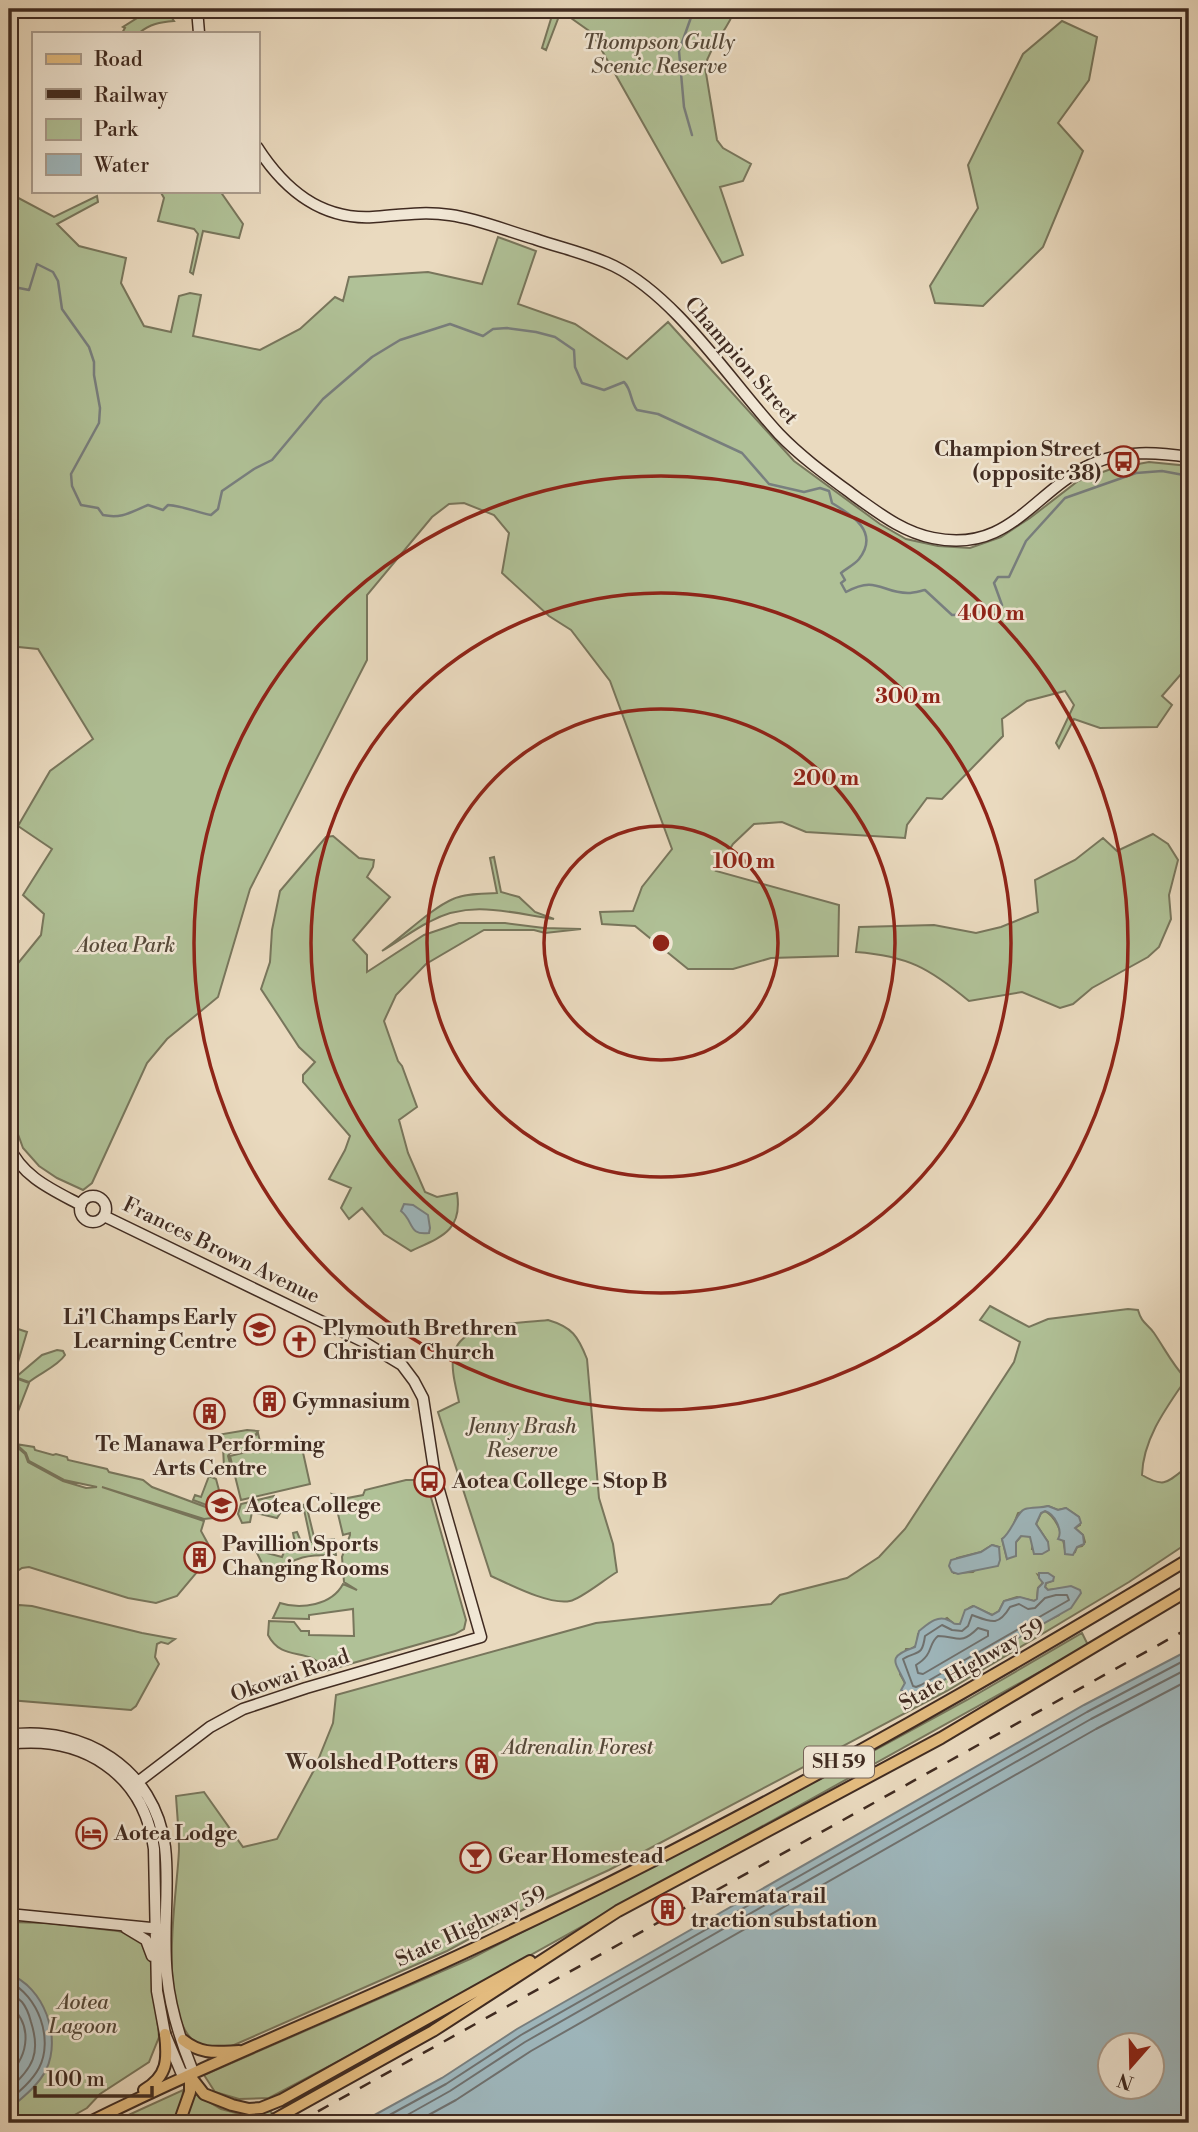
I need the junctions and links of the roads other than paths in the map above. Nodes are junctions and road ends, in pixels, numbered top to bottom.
1 (197, 9) edge
2 (198, 32) edge
3 (259, 150) edge
4 (1189, 457) edge
5 (9, 1146) edge
6 (81, 1205) junction
7 (104, 1216) junction
8 (1189, 1559) edge
9 (1189, 1590) edge
10 (481, 1637) joint
11 (9, 1735) edge
12 (9, 1744) edge
13 (133, 1785) junction
14 (618, 1911) junction
15 (9, 1914) edge
16 (116, 1924) junction
17 (161, 1929) junction
18 (157, 1991) junction
19 (165, 2034) junction
20 (183, 2040) junction
21 (247, 2050) junction
22 (190, 2077) junction
23 (109, 2112) junction
24 (88, 2123) edge
25 (179, 2123) edge
26 (268, 2123) edge

1 - 2 main road
3 - 4 main road, Champion Street
5 - 6 main road
6 - 7 main road
6 - 7 main road
7 - 10 main road, Frances Brown Avenue
8 - 21 main road, State Highway 59 / SH 59
9 - 14 main road, SH 59
10 - 13 main road, Okowai Road
11 - 13 main road
12 - 13 main road
13 - 17 main road
14 - 22 main road
14 - 26 main road, SH 59
15 - 16 main road
16 - 17 main road
16 - 18 main road
17 - 18 main road
17 - 20 main road
18 - 19 main road
19 - 22 main road
19 - 23 main road
20 - 21 main road
20 - 22 main road
21 - 22 main road, State Highway 59 / SH 59
22 - 23 main road, State Highway 59 / SH 59
22 - 25 main road
23 - 24 main road, State Highway 59 / SH 59

